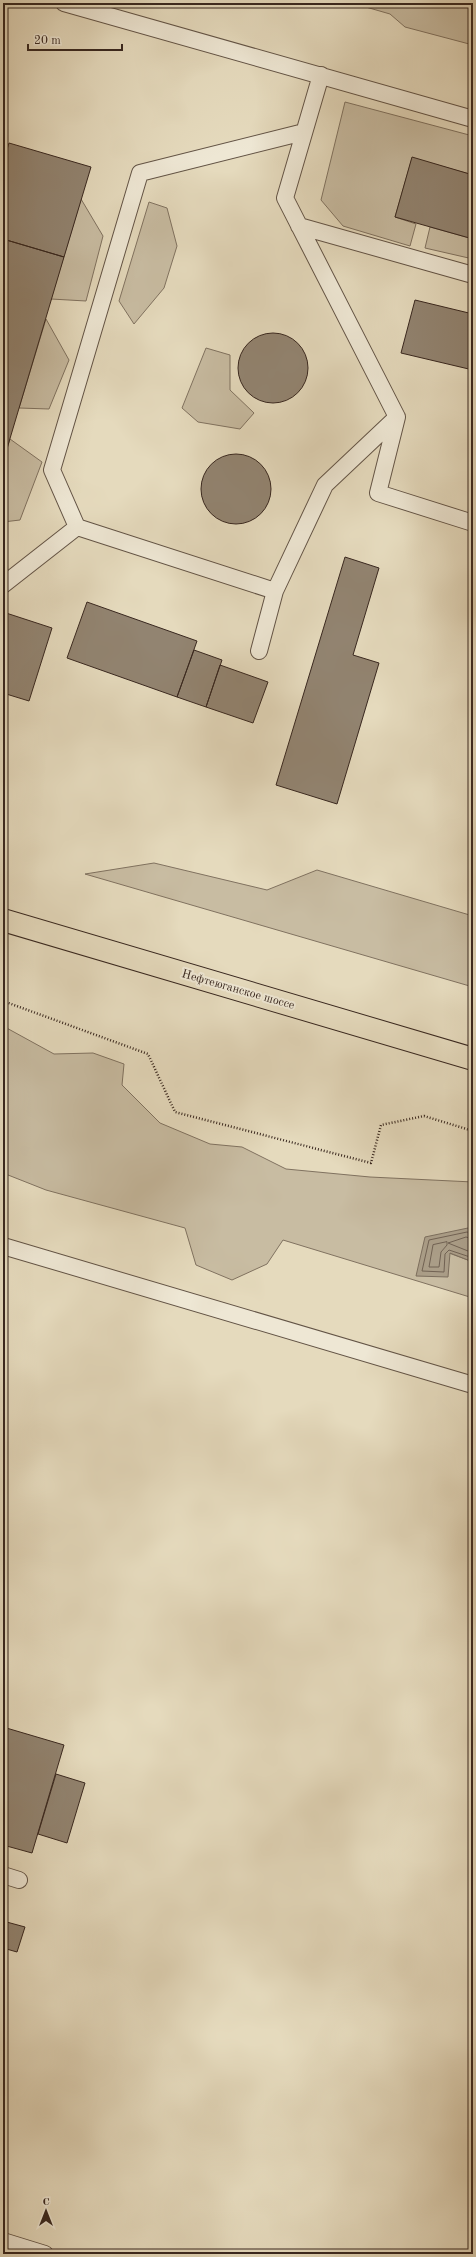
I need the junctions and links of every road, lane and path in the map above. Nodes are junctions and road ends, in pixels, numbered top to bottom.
1 (64, 3) edge
2 (321, 75) junction
3 (473, 119) edge
4 (304, 132) junction
5 (299, 226) junction
6 (473, 275) edge
7 (397, 417) junction
8 (473, 523) edge
9 (77, 527) junction
10 (3, 585) edge
11 (275, 591) junction
12 (259, 651) dead end
13 (3, 920) edge
14 (3, 1001) edge
15 (473, 1059) edge
16 (473, 1131) edge
17 (3, 1246) edge
18 (473, 1385) edge
19 (3, 1875) edge
20 (19, 1880) dead end
21 (3, 2241) edge
22 (45, 2254) edge

1 - 2 lane
2 - 3 lane
2 - 4 lane
4 - 5 lane
4 - 9 lane
5 - 6 lane
5 - 7 lane
7 - 8 lane
7 - 11 lane
9 - 10 lane
9 - 11 lane
11 - 12 lane
13 - 15 main road, Нефтеюганское шоссе
14 - 16 path
17 - 18 lane
19 - 20 lane
21 - 22 lane

